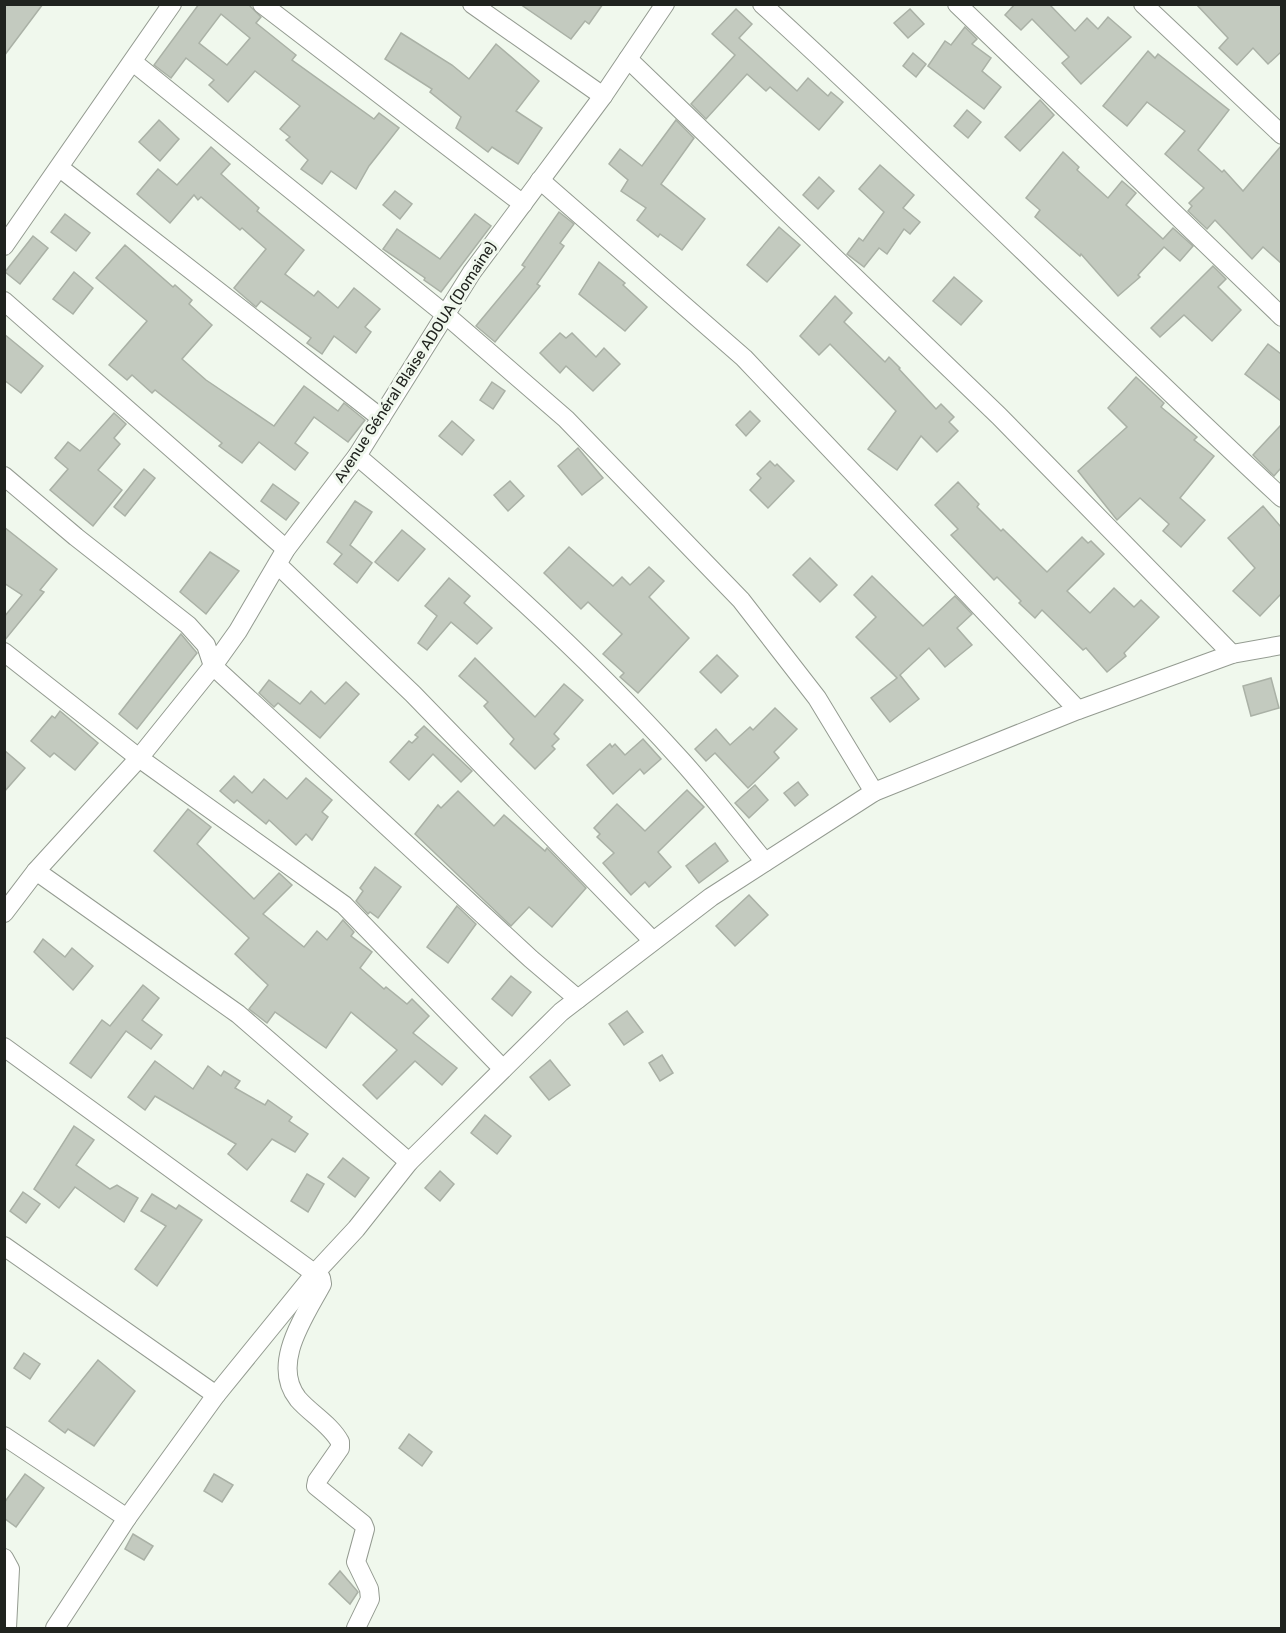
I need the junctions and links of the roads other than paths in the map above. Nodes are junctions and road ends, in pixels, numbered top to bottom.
1 (172, 4) edge
2 (262, 4) edge
3 (472, 4) edge
4 (665, 4) edge
5 (762, 4) edge
6 (957, 4) edge
7 (1143, 4) edge
8 (628, 59) junction
9 (133, 62) junction
10 (603, 96) junction
11 (1281, 135) edge
12 (60, 168) junction
13 (540, 180) junction
14 (523, 204) junction
15 (4, 246) edge
16 (4, 301) edge
17 (446, 315) junction
18 (1281, 317) edge
19 (381, 418) junction
20 (357, 456) junction
21 (4, 476) edge
22 (1281, 498) edge
23 (282, 557) junction
24 (1281, 645) edge
25 (4, 652) edge
26 (1232, 654) junction
27 (213, 666) junction
28 (1078, 710) junction
29 (139, 758) junction
30 (874, 792) junction
31 (765, 862) junction
32 (36, 871) junction
33 (6, 906) edge
34 (653, 941) junction
35 (578, 999) junction
36 (4, 1047) edge
37 (503, 1069) junction
38 (409, 1162) junction
39 (4, 1246) edge
40 (316, 1272) junction
41 (216, 1395) junction
42 (4, 1436) edge
43 (127, 1518) junction
44 (4, 1558) edge
45 (7, 1629) edge
46 (55, 1629) edge
47 (356, 1629) edge

1 - 9 street
2 - 14 street
3 - 10 street
4 - 8 street, Avenue Général Blaise ADOUA (Domaine)
5 - 22 street
6 - 18 street
7 - 11 street
8 - 10 street, Avenue Général Blaise ADOUA (Domaine)
8 - 26 street
9 - 12 street
9 - 17 street
10 - 13 street, Avenue Général Blaise ADOUA (Domaine)
12 - 15 street
12 - 19 street
13 - 14 street, Avenue Général Blaise ADOUA (Domaine)
13 - 28 street
14 - 17 street, Avenue Général Blaise ADOUA (Domaine)
16 - 23 street
17 - 19 street, Avenue Général Blaise ADOUA (Domaine)
17 - 30 street
19 - 20 street, Avenue Général Blaise ADOUA (Domaine)
20 - 23 street, Avenue Général Blaise ADOUA (Domaine)
20 - 31 street
21 - 27 street
23 - 27 street, Avenue Général Blaise ADOUA (Domaine)
23 - 34 street
24 - 26 street
25 - 29 street
26 - 28 street
27 - 29 street, Avenue Général Blaise ADOUA (Domaine)
27 - 35 street
28 - 30 street
29 - 32 street, Avenue Général Blaise ADOUA (Domaine)
29 - 37 street
30 - 31 street
31 - 34 street
32 - 33 street, Avenue Général Blaise ADOUA (Domaine)
32 - 38 street
34 - 35 street
35 - 37 street
36 - 40 street
37 - 38 street
38 - 40 street
39 - 41 street
40 - 41 street
40 - 47 street
41 - 43 street
42 - 43 street
43 - 46 street
44 - 45 street

